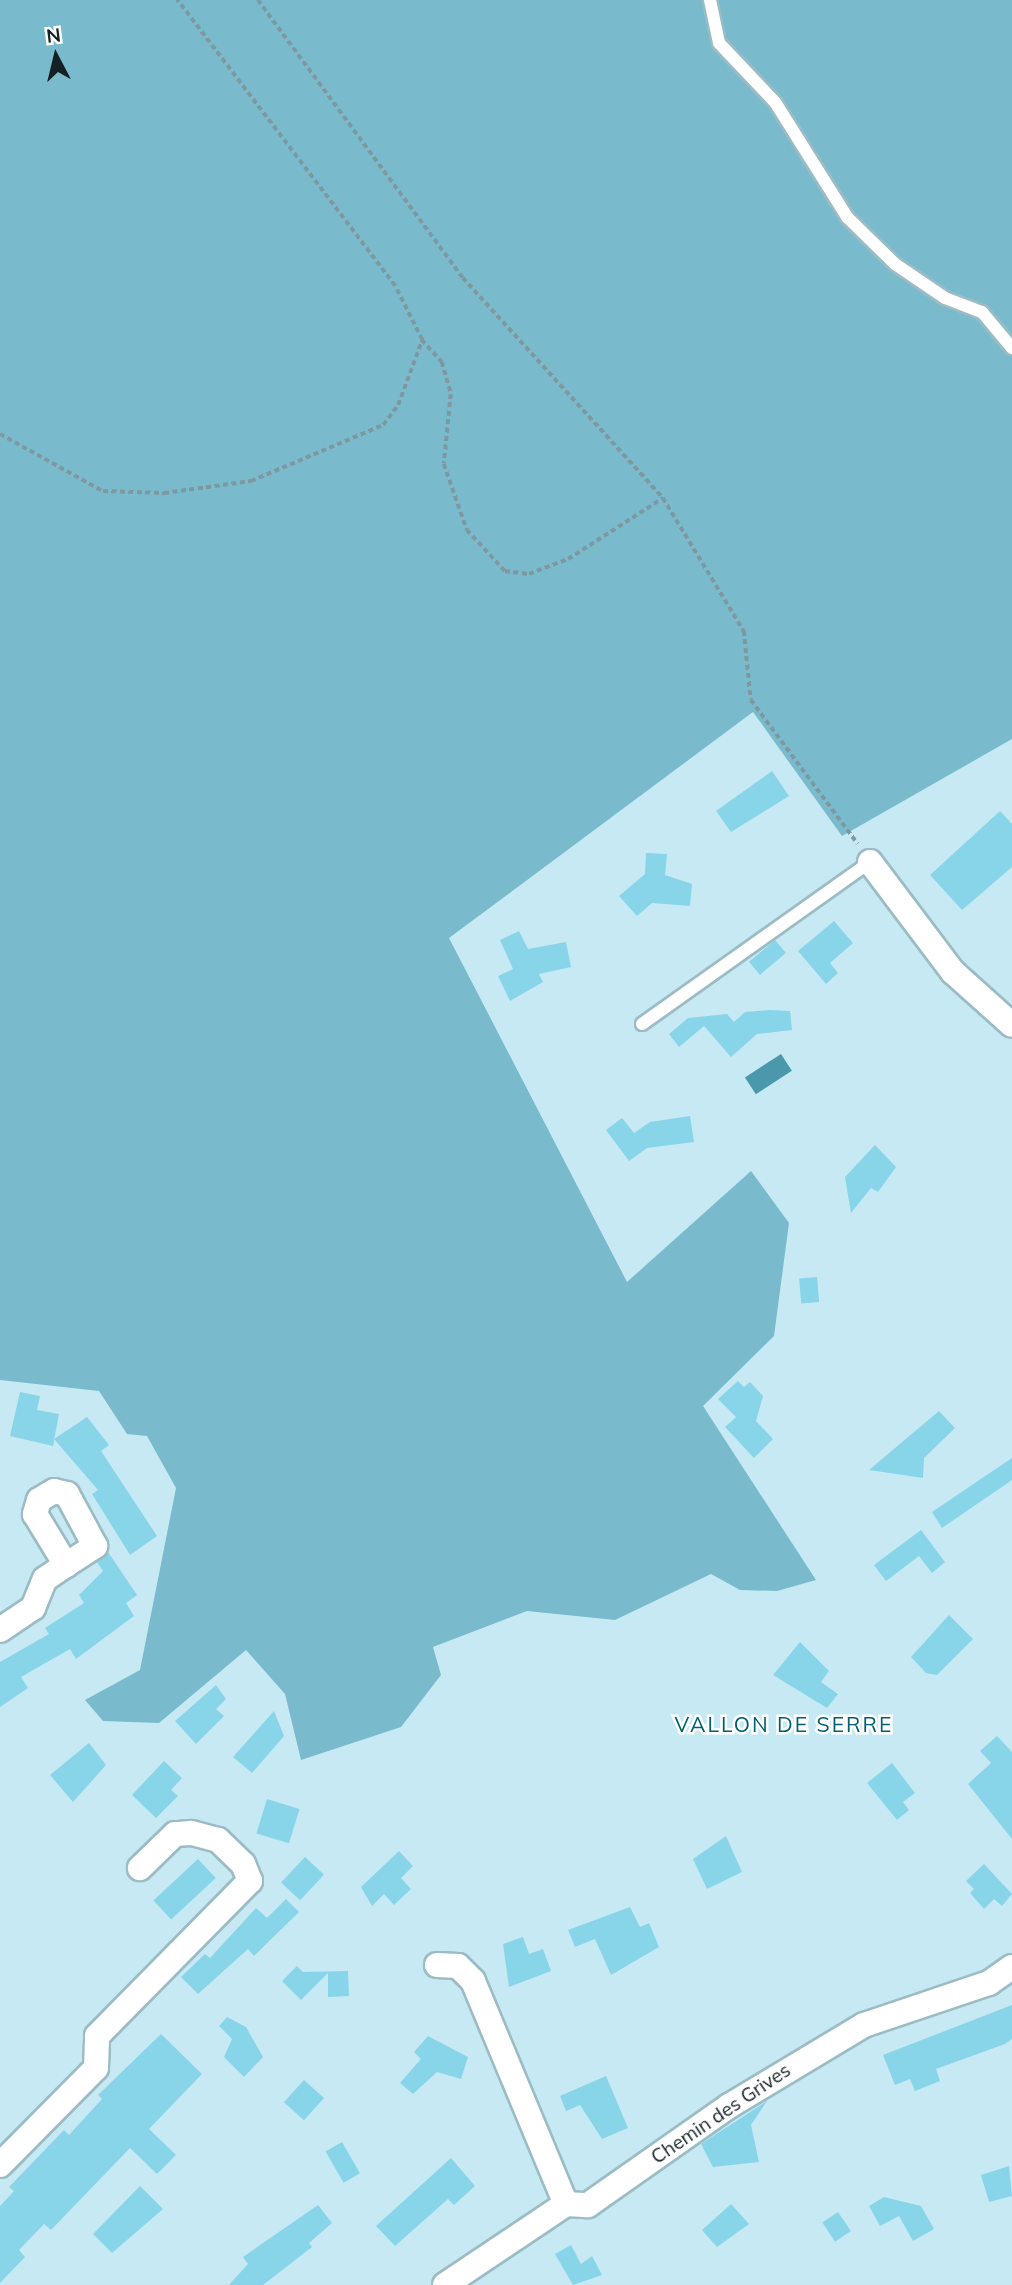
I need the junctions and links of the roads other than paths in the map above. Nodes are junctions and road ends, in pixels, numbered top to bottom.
1 (710, 0) edge
2 (1012, 348) edge
3 (870, 862) joint
4 (642, 1024) dead end
5 (1012, 1025) edge
6 (66, 1565) dead end
7 (0, 1630) edge
8 (140, 1868) dead end
9 (437, 1965) dead end
10 (1012, 1966) edge
11 (0, 2165) edge
12 (566, 2204) junction
13 (445, 2285) edge

1 - 2 lane
3 - 4 lane
3 - 5 street
6 - 7 street
8 - 11 street
9 - 12 street
10 - 12 street, Chemin des Grives
12 - 13 street, Chemin des Grives

